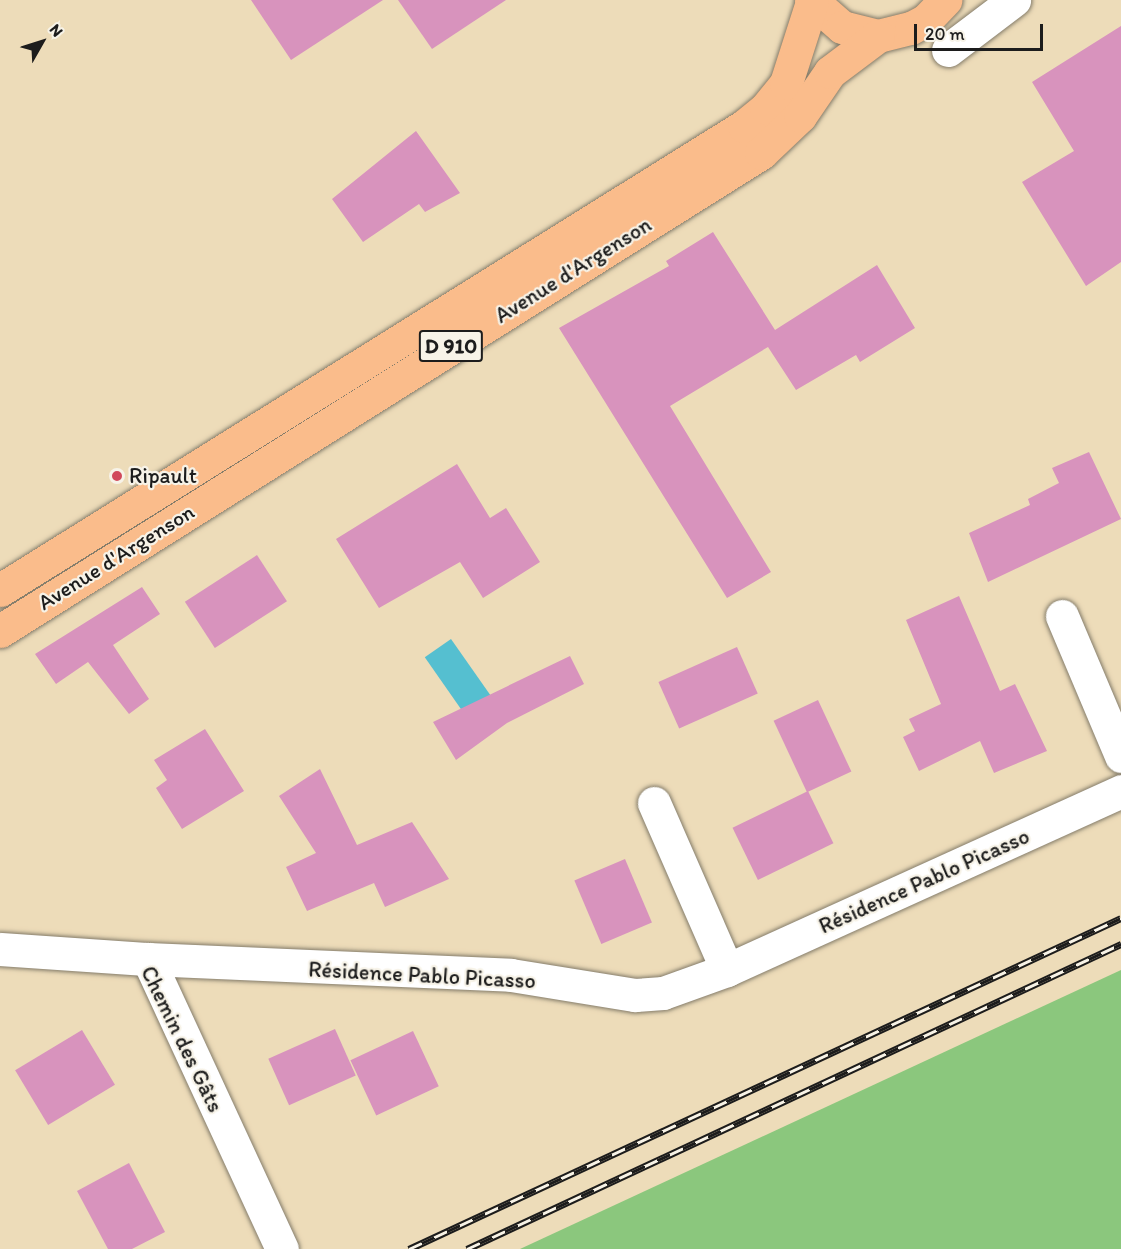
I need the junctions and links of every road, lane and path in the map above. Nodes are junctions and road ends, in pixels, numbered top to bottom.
1 (945, 0) edge
2 (1014, 0) edge
3 (811, 1) edge
4 (878, 36) junction
5 (948, 50) dead end
6 (0, 590) edge
7 (1062, 616) dead end
8 (0, 631) edge
9 (1121, 756) edge
10 (1121, 791) edge
11 (654, 803) dead end
12 (0, 949) edge
13 (148, 959) junction
14 (727, 970) junction
15 (282, 1249) edge

1 - 4 main road
2 - 5 street
3 - 4 main road
3 - 6 main road, Avenue d'Argenson / D 910
4 - 8 main road, Avenue d'Argenson / D 910
7 - 9 street
10 - 14 street, Résidence Pablo Picasso
11 - 14 street
12 - 13 street, Chemin des Gâts
13 - 14 street, Résidence Pablo Picasso
13 - 15 street, Chemin des Gâts

